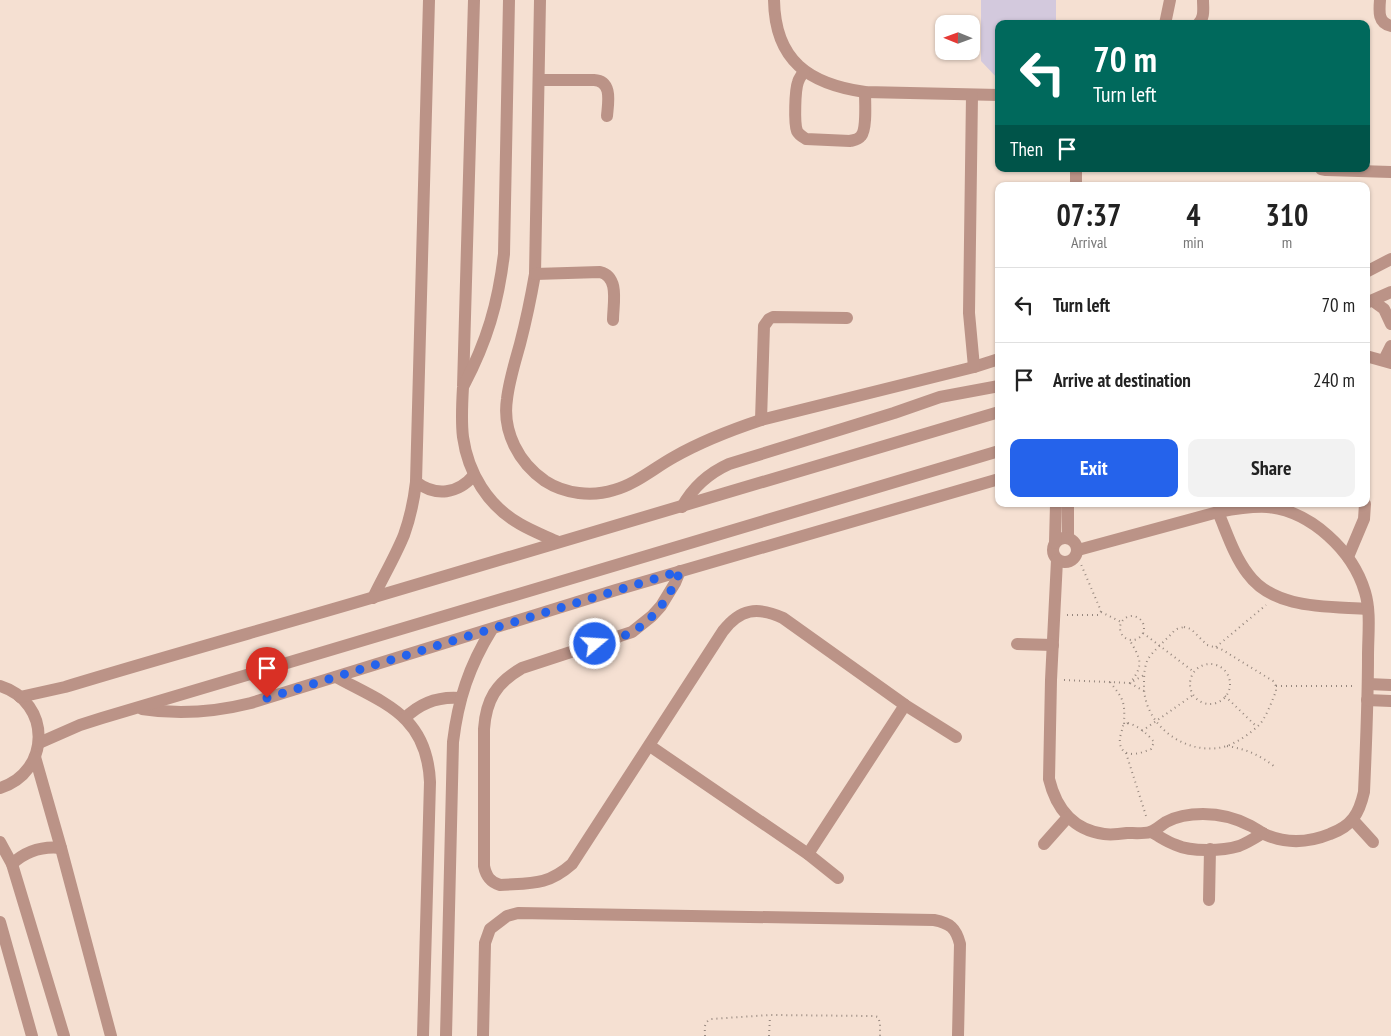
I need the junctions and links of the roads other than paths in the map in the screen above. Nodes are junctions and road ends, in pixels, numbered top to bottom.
1 (429, 0) edge
2 (474, 0) edge
3 (509, 0) edge
4 (540, 0) edge
5 (774, 0) edge
6 (1170, 0) edge
7 (1203, 0) edge
8 (1380, 0) edge
9 (1166, 20) edge
10 (1201, 20) edge
11 (1391, 26) edge
12 (804, 71) junction
13 (539, 80) junction
14 (865, 92) junction
15 (972, 95) junction
16 (995, 95) edge
17 (607, 116) dead end
18 (1370, 171) edge
19 (1391, 172) edge
20 (1391, 259) edge
21 (1370, 270) edge
22 (535, 274) junction
23 (1391, 292) edge
24 (1370, 302) edge
25 (847, 318) dead end
26 (612, 320) dead end
27 (1391, 324) edge
28 (1391, 346) edge
29 (1370, 357) edge
30 (995, 360) edge
31 (1387, 361) edge
32 (974, 367) junction
33 (463, 387) junction
34 (995, 387) edge
35 (995, 413) edge
36 (761, 420) junction
37 (995, 452) edge
38 (474, 475) junction
39 (995, 480) edge
40 (416, 482) junction
41 (682, 507) junction
42 (1056, 507) edge
43 (1068, 507) edge
44 (1255, 507) edge
45 (1272, 507) edge
46 (1365, 507) edge
47 (1203, 510) edge
48 (1218, 512) junction
49 (1068, 538) junction
50 (558, 542) junction
51 (1055, 543) junction
52 (1077, 553) junction
53 (1348, 557) junction
54 (1057, 560) junction
55 (609, 567) junction
56 (680, 571) junction
57 (616, 590) junction
58 (372, 598) junction
59 (1368, 609) junction
60 (492, 629) junction
61 (1017, 644) dead end
62 (1053, 645) junction
63 (336, 677) junction
64 (1391, 684) edge
65 (1368, 685) junction
66 (0, 686) edge
67 (20, 697) junction
68 (461, 698) junction
69 (1367, 700) junction
70 (1391, 701) edge
71 (905, 705) junction
72 (137, 708) junction
73 (405, 718) junction
74 (956, 737) dead end
75 (38, 743) junction
76 (650, 746) junction
77 (35, 757) junction
78 (0, 788) edge
79 (1068, 817) junction
80 (1352, 820) junction
81 (1151, 832) junction
82 (1263, 833) junction
83 (0, 842) edge
84 (1373, 842) dead end
85 (1044, 844) dead end
86 (61, 848) junction
87 (1210, 849) junction
88 (808, 854) junction
89 (12, 864) junction
90 (838, 878) dead end
91 (1209, 900) dead end
92 (0, 922) edge
93 (32, 1036) edge
94 (64, 1036) edge
95 (111, 1036) edge
96 (423, 1036) edge
97 (446, 1036) edge
98 (484, 1036) edge
99 (958, 1036) edge

1 - 40 street
2 - 33 street
3 - 33 street
4 - 13 street
5 - 12 street
6 - 9 street
7 - 10 street
8 - 11 street
12 - 14 street
12 - 14 street
13 - 17 street
13 - 22 street
14 - 15 street
15 - 16 street
15 - 32 street
18 - 19 street
20 - 21 street
22 - 26 street
22 - 36 street
23 - 24 street
24 - 27 street
25 - 36 street
28 - 31 street
29 - 31 street
30 - 32 street
32 - 36 street
33 - 38 street
34 - 41 street
35 - 41 street
37 - 55 street
38 - 40 street
38 - 50 street
39 - 56 street
40 - 58 street
41 - 50 street
42 - 51 street
43 - 49 street
44 - 48 street
45 - 53 street
46 - 53 street
47 - 48 street
47 - 52 street
48 - 59 street
49 - 51 street
49 - 52 street
50 - 58 street
51 - 54 street
52 - 54 street
53 - 59 street
54 - 62 street
55 - 57 street
55 - 72 street
56 - 57 street
56 - 76 street
57 - 60 street
58 - 67 street
59 - 65 street
60 - 63 street
60 - 68 street
61 - 62 street
62 - 79 street
63 - 72 street
63 - 73 street
64 - 65 street
65 - 69 street
66 - 67 street
67 - 75 street
68 - 73 street
68 - 97 street
69 - 70 street
69 - 80 street
71 - 74 street
71 - 76 street
71 - 88 street
72 - 75 street
73 - 96 street
75 - 77 street
76 - 88 street
77 - 78 street
77 - 86 street
79 - 81 street
79 - 85 street
80 - 82 street
80 - 84 street
81 - 82 street
81 - 87 street
82 - 87 street
83 - 89 street
86 - 89 street
86 - 95 street
87 - 91 street
88 - 90 street
89 - 94 street
92 - 93 street
98 - 99 street

